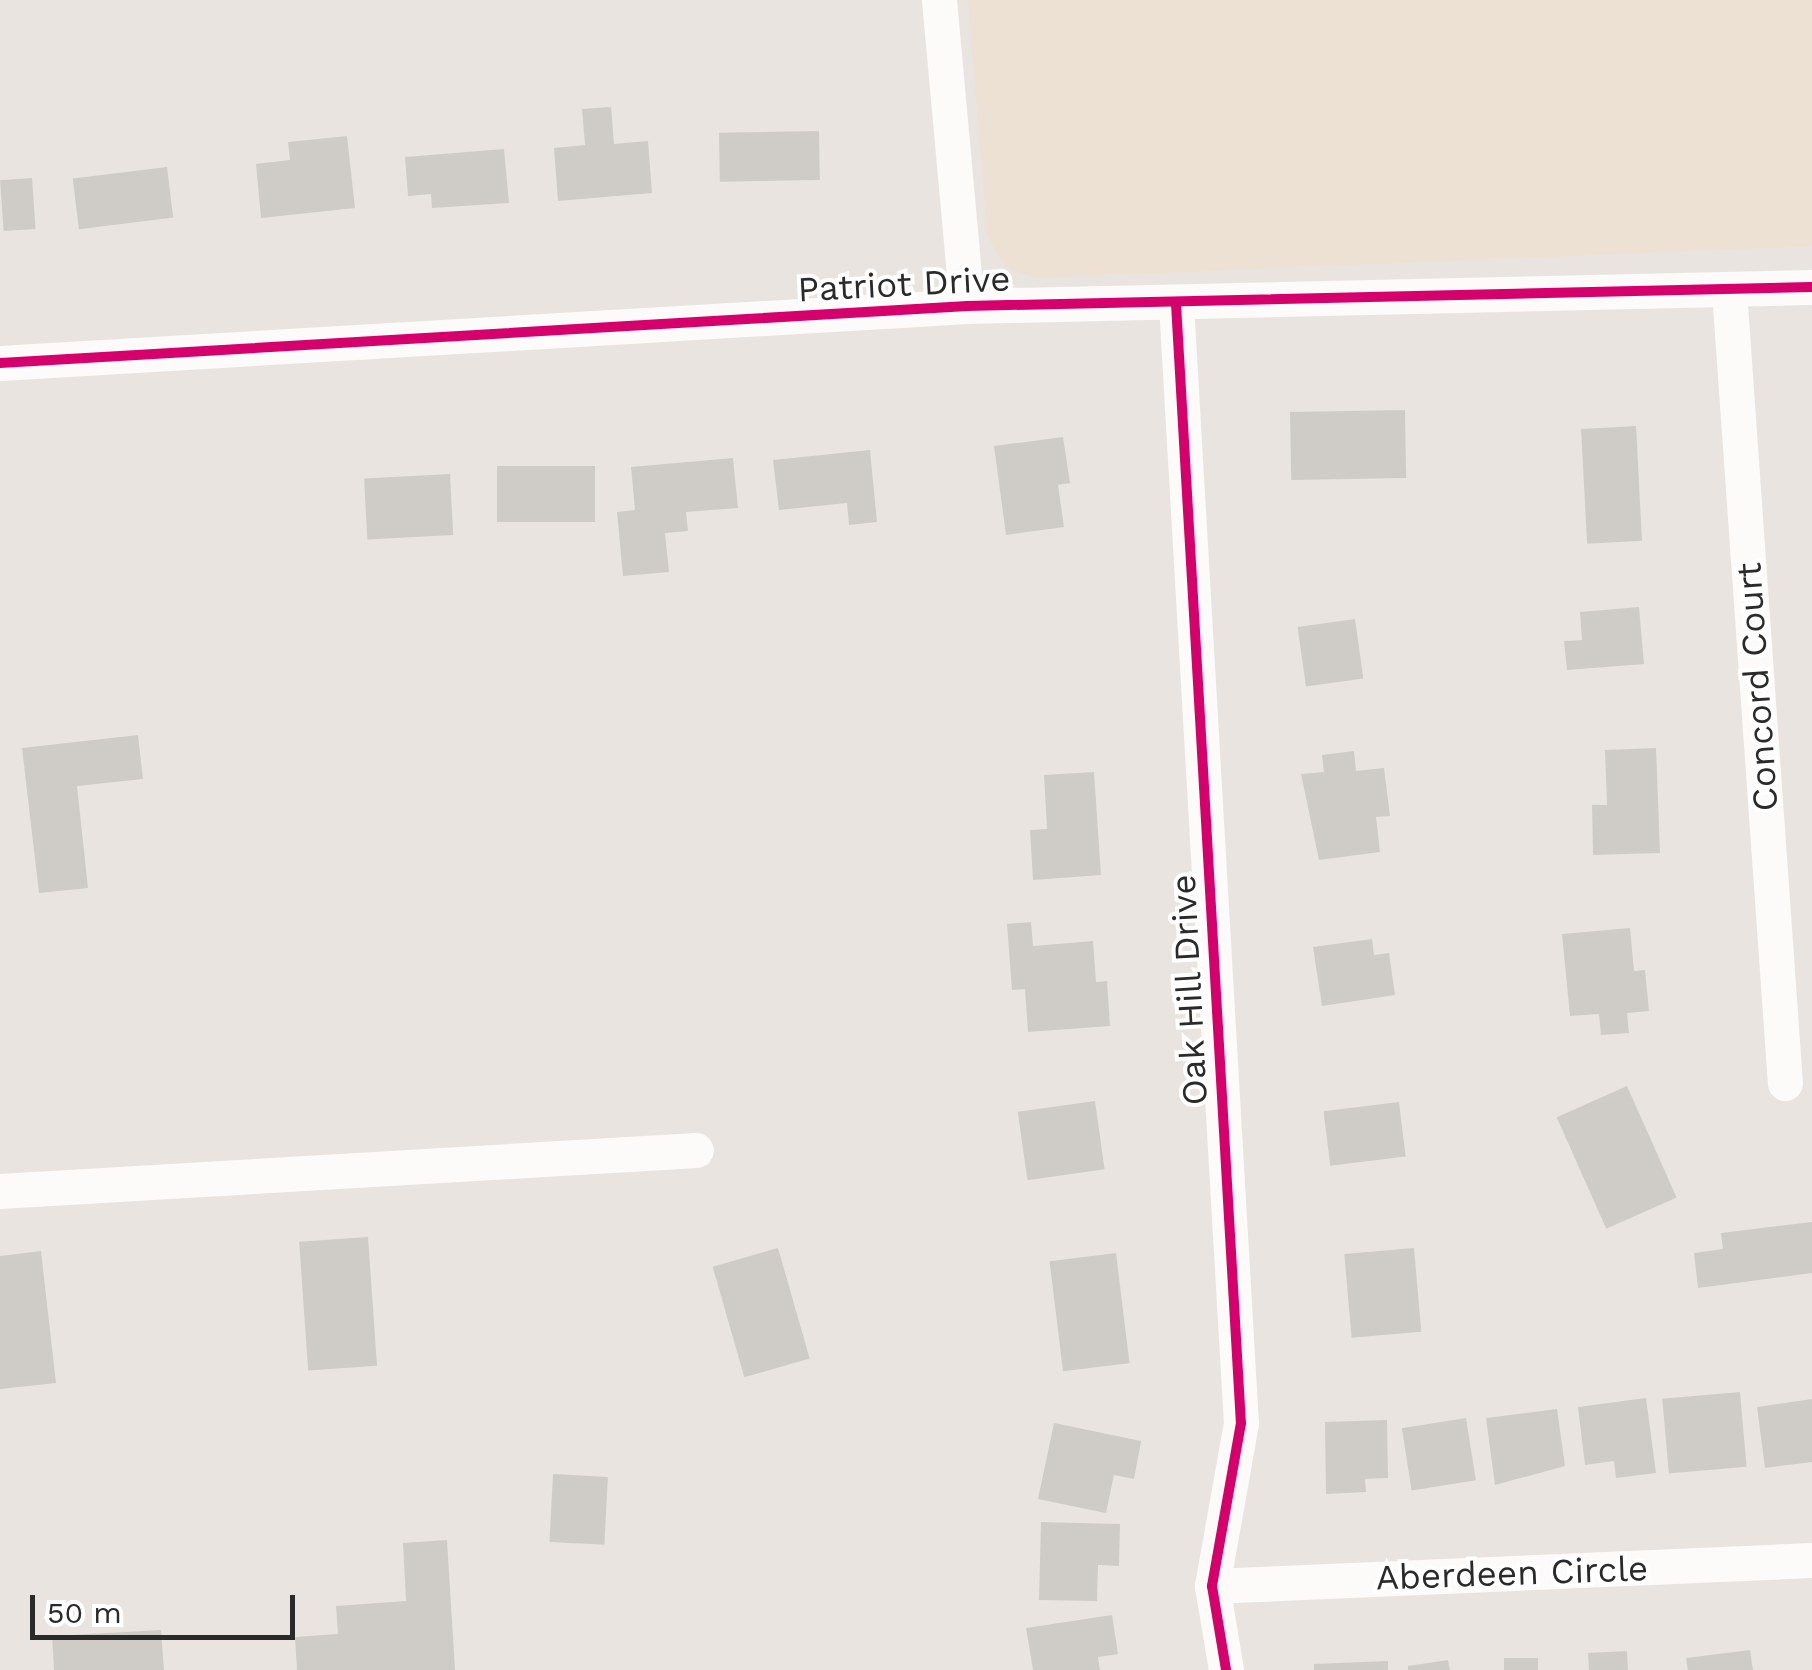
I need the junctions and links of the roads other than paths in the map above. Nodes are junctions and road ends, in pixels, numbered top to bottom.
1 (939, 0) edge
2 (1812, 287) edge
3 (1729, 290) junction
4 (1176, 304) junction
5 (968, 306) junction
6 (0, 363) edge
7 (1785, 1084) dead end
8 (696, 1150) dead end
9 (0, 1191) edge
10 (1812, 1560) edge
11 (1212, 1586) junction
12 (1226, 1670) edge

1 - 5 street
2 - 3 street, Patriot Drive
3 - 4 street, Patriot Drive
3 - 7 street, Concord Court
4 - 5 street, Patriot Drive
4 - 11 street, Oak Hill Drive
5 - 6 street, Patriot Drive
8 - 9 street
10 - 11 street, Aberdeen Circle
11 - 12 street, Oak Hill Drive

